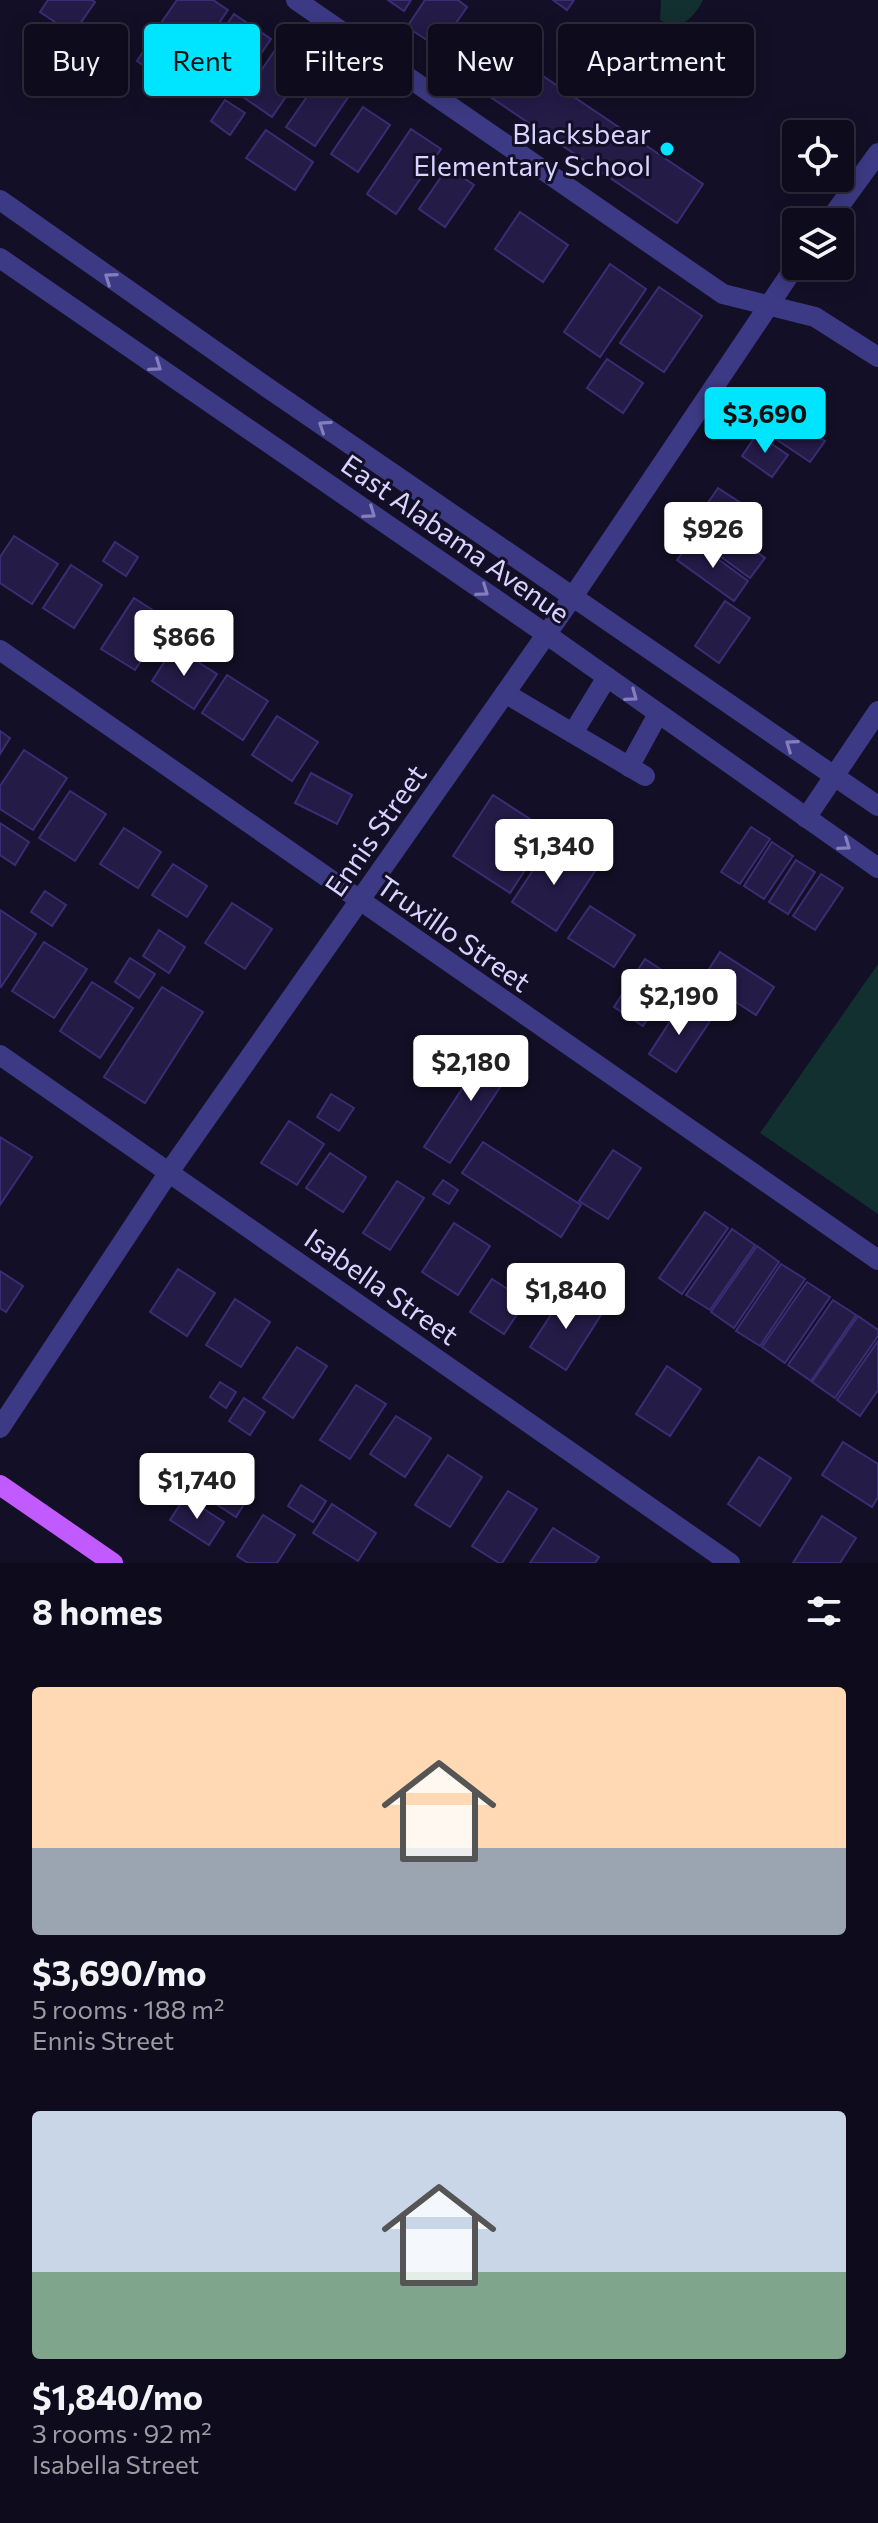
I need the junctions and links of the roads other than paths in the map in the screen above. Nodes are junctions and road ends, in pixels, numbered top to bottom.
1 (296, 0) edge
2 (878, 153) edge
3 (0, 200) edge
4 (838, 208) edge
5 (0, 258) edge
6 (786, 280) edge
7 (768, 305) junction
8 (878, 357) edge
9 (574, 595) junction
10 (546, 634) junction
11 (0, 650) edge
12 (607, 677) junction
13 (505, 693) junction
14 (878, 711) edge
15 (658, 714) junction
16 (573, 733) junction
17 (834, 776) junction
18 (878, 806) edge
19 (806, 818) junction
20 (878, 868) edge
21 (359, 902) junction
22 (0, 1055) edge
23 (169, 1172) junction
24 (878, 1260) edge
25 (0, 1428) edge
26 (0, 1485) edge
27 (113, 1563) edge
28 (730, 1563) edge

1 - 7 street
2 - 4 street
9 -> 3 street, East Alabama Avenue
5 -> 10 street, East Alabama Avenue
6 - 7 street, Ennis Street
7 - 8 street
7 - 9 street, Ennis Street
9 - 10 street, Ennis Street
17 -> 9 street, East Alabama Avenue
10 - 12 street, East Alabama Avenue
10 - 13 street, Ennis Street
11 - 21 street, Truxillo Street
12 -> 15 street, East Alabama Avenue
12 - 16 street
13 - 16 street
13 - 21 street, Ennis Street
14 - 17 street
15 - 16 street
15 - 19 street, East Alabama Avenue
17 - 18 street, East Alabama Avenue
17 - 19 street
19 -> 20 street, East Alabama Avenue
21 - 23 street, Ennis Street
21 - 24 street, Truxillo Street
22 - 23 street, Isabella Street
23 - 25 street, Ennis Street
23 - 28 street, Isabella Street
26 - 27 main road

